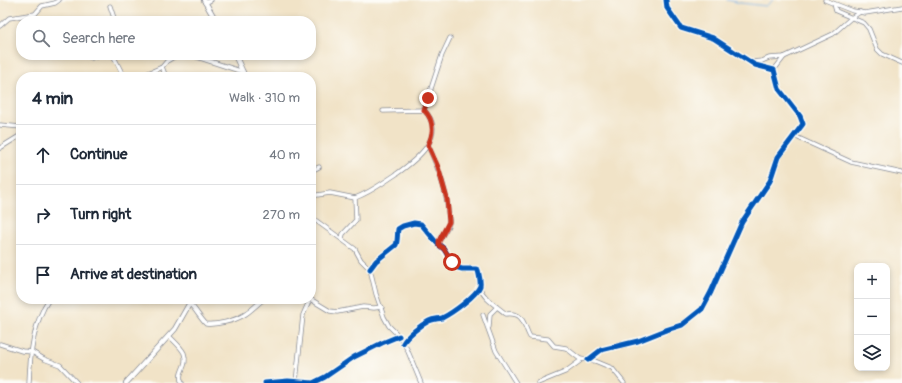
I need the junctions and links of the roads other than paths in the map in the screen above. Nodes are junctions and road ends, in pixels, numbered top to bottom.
1 (59, 0) edge
2 (211, 0) edge
3 (666, 0) edge
4 (825, 0) edge
5 (205, 1) edge
6 (834, 4) junction
7 (110, 6) dead end
8 (902, 7) edge
9 (860, 12) junction
10 (22, 16) edge
11 (113, 16) edge
12 (213, 16) edge
13 (16, 17) edge
14 (851, 18) junction
15 (0, 26) edge
16 (450, 38) dead end
17 (784, 57) junction
18 (116, 60) edge
19 (170, 60) edge
20 (204, 60) edge
21 (238, 60) edge
22 (752, 62) junction
23 (902, 63) edge
24 (162, 67) junction
25 (774, 70) junction
26 (122, 72) edge
27 (150, 72) edge
28 (164, 72) edge
29 (237, 72) edge
30 (244, 72) edge
31 (424, 110) junction
32 (383, 111) dead end
33 (0, 125) edge
34 (16, 127) edge
35 (794, 136) junction
36 (16, 138) edge
37 (428, 145) junction
38 (0, 148) edge
39 (319, 167) dead end
40 (316, 168) edge
41 (902, 173) edge
42 (316, 195) edge
43 (355, 198) junction
44 (316, 221) edge
45 (342, 239) junction
46 (439, 245) junction
47 (370, 269) junction
48 (480, 286) junction
49 (316, 303) edge
50 (46, 304) edge
51 (189, 304) edge
52 (193, 304) edge
53 (258, 304) edge
54 (308, 304) edge
55 (382, 307) junction
56 (497, 307) junction
57 (483, 314) dead end
58 (489, 328) junction
59 (170, 336) junction
60 (399, 336) junction
61 (403, 343) junction
62 (0, 344) edge
63 (32, 352) junction
64 (580, 359) junction
65 (588, 360) junction
66 (296, 382) junction
67 (29, 383) edge
68 (77, 383) edge
69 (126, 383) edge
70 (182, 383) edge
71 (265, 383) edge
72 (421, 383) edge
73 (516, 383) edge
74 (538, 383) edge
75 (624, 383) edge

1 - 10 street
2 - 5 street
3 - 22 street
4 - 6 street
5 - 12 main road
6 - 9 street
6 - 14 street
7 - 11 street
8 - 9 street
9 - 14 street
13 - 15 street
14 - 17 street
14 - 23 street
16 - 31 street
17 - 22 street
17 - 25 street
18 - 26 street
19 - 24 street
20 - 29 street
21 - 30 main road
22 - 25 street
24 - 27 street
24 - 28 street
25 - 35 street
31 - 32 street
31 - 37 street
33 - 34 street
35 - 41 street
35 - 65 street
36 - 38 street
37 - 43 street
37 - 46 street
39 - 40 street
42 - 43 street
43 - 45 street
44 - 45 street
45 - 47 street
46 - 47 street
46 - 48 street
47 - 55 street
48 - 56 street
48 - 61 street
49 - 55 street
50 - 63 street
51 - 59 main road
52 - 53 street
54 - 66 street
55 - 60 street
56 - 58 street
56 - 64 street
57 - 58 street
58 - 73 street
59 - 69 main road
59 - 70 street
60 - 61 street
60 - 66 street
61 - 72 street
62 - 63 street
63 - 67 street
63 - 68 street
64 - 65 street
64 - 74 street
65 - 75 street
66 - 71 street

